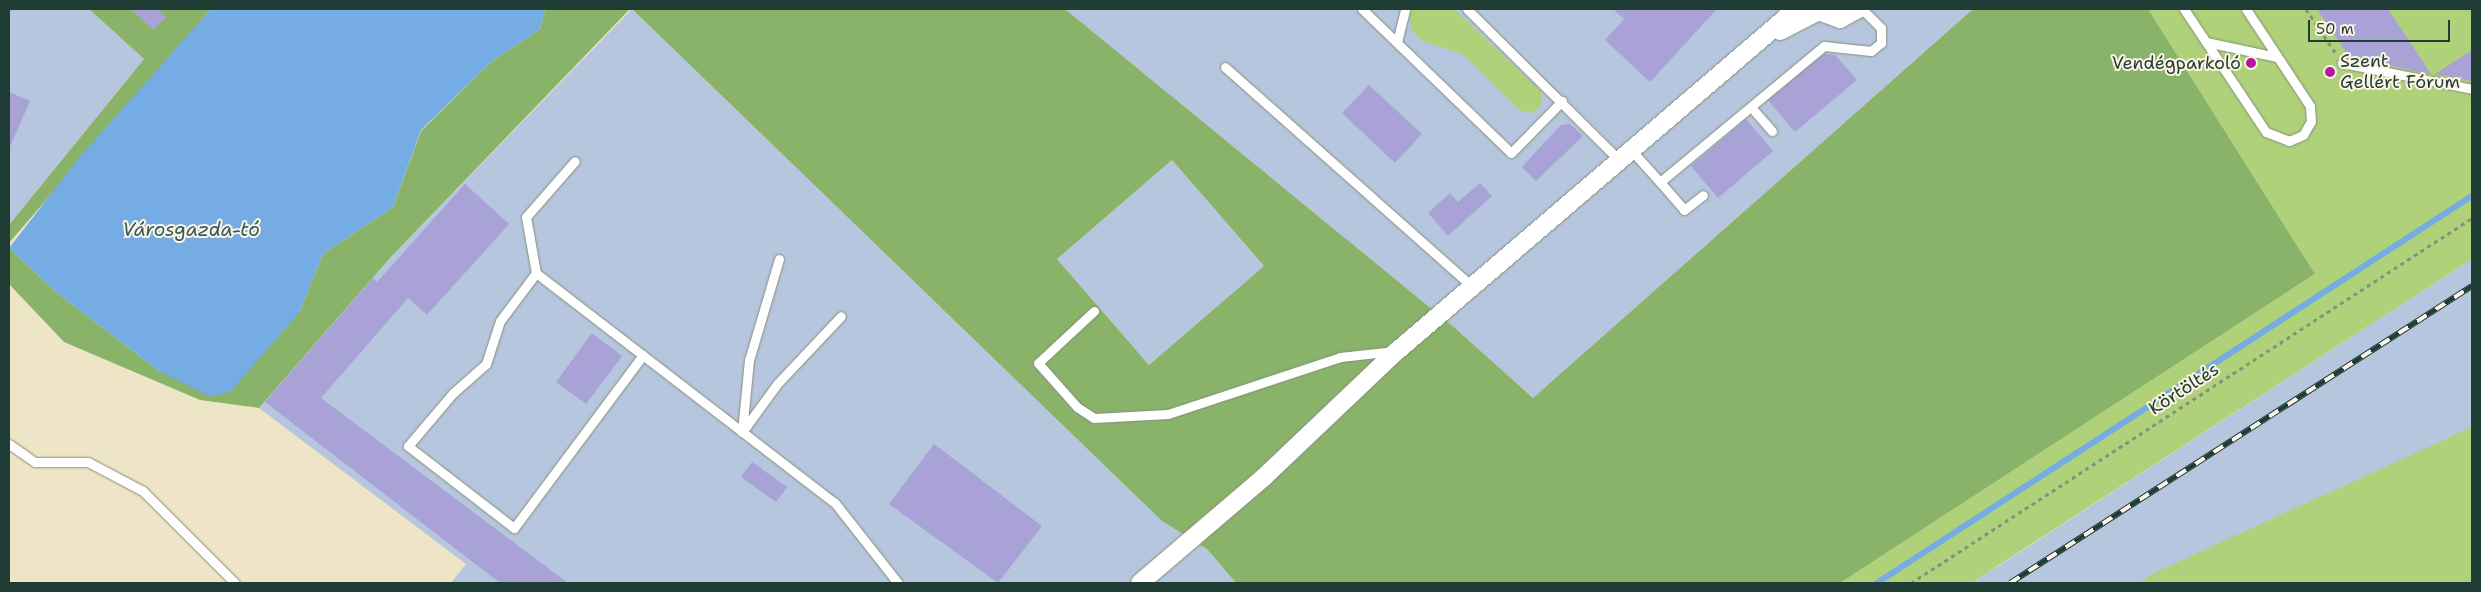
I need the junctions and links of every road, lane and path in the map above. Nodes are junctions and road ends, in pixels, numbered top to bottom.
1 (1362, 9) edge
2 (1405, 9) edge
3 (1467, 9) edge
4 (1796, 9) edge
5 (1858, 9) edge
6 (1862, 9) edge
7 (2184, 9) edge
8 (2246, 9) edge
9 (2306, 9) edge
10 (1815, 11) edge
11 (1765, 38) junction
12 (1397, 42) junction
13 (2206, 42) junction
14 (2277, 57) junction
15 (2342, 63) joint
16 (1225, 67) dead end
17 (2472, 89) edge
18 (1562, 101) junction
19 (1751, 107) junction
20 (1772, 131) dead end
21 (1626, 156) junction
22 (575, 161) dead end
23 (1660, 182) junction
24 (1703, 195) dead end
25 (2472, 218) edge
26 (779, 259) dead end
27 (536, 273) junction
28 (1472, 286) junction
29 (1094, 311) dead end
30 (842, 316) dead end
31 (1397, 351) junction
32 (643, 355) junction
33 (742, 432) junction
34 (9, 444) edge
35 (235, 583) edge
36 (898, 583) edge
37 (1140, 583) edge
38 (1911, 583) edge

1 - 12 lane
2 - 12 lane
3 - 18 lane
4 - 11 street
5 - 10 street
6 - 19 lane
7 - 13 lane
8 - 14 lane
9 - 15 path
10 - 11 street
11 - 21 street
12 - 18 lane
13 - 14 lane
13 - 14 lane
15 - 17 lane
16 - 28 lane
18 - 21 lane
19 - 20 lane
19 - 23 lane
21 - 23 lane
21 - 28 street
22 - 27 lane
23 - 24 lane
25 - 38 path, Körtöltés
26 - 33 lane
27 - 32 lane
27 - 32 lane
28 - 31 street
29 - 31 lane
30 - 33 lane
31 - 37 street
32 - 33 lane
33 - 36 lane
34 - 35 lane

